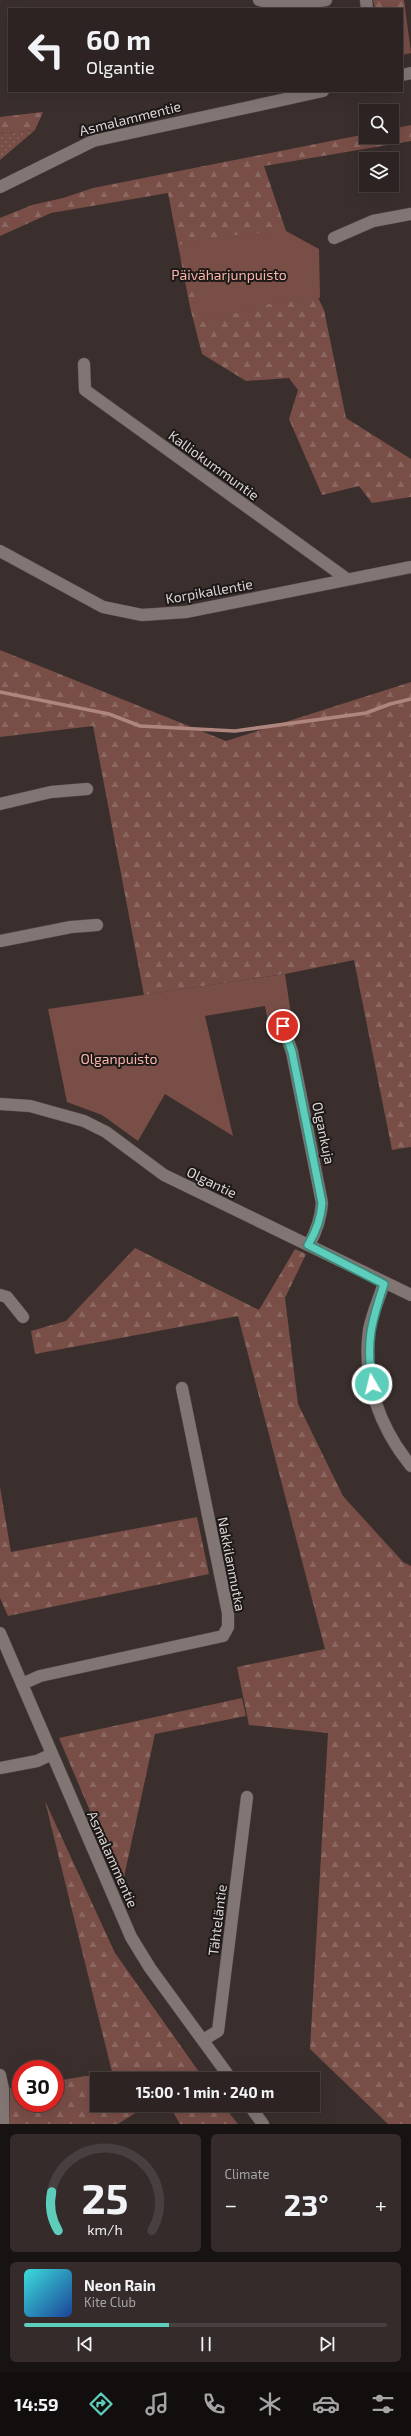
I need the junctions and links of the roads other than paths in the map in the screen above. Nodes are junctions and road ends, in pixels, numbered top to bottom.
1 (259, 0) edge
2 (326, 0) edge
3 (318, 92) edge
4 (0, 187) edge
5 (411, 214) edge
6 (334, 238) dead end
7 (84, 364) dead end
8 (0, 550) edge
9 (411, 567) edge
10 (348, 579) junction
11 (87, 789) dead end
12 (0, 804) edge
13 (97, 925) dead end
14 (0, 941) edge
15 (283, 1026) dead end
16 (0, 1104) edge
17 (308, 1245) junction
18 (384, 1284) junction
19 (0, 1295) edge
20 (411, 1295) edge
21 (23, 1317) dead end
22 (182, 1388) dead end
23 (411, 1466) edge
24 (0, 1633) edge
25 (22, 1684) junction
26 (50, 1755) junction
27 (0, 1768) edge
28 (247, 1797) dead end
29 (203, 2040) junction
30 (226, 2072) edge
31 (0, 2076) edge
32 (254, 2112) edge
33 (3, 2124) edge
34 (263, 2124) edge

1 - 2 street
3 - 4 street, Asmalammentie
5 - 6 street
7 - 10 street, Kalliokummuntie
8 - 10 street, Korpikallentie
9 - 10 street, Korpikallentie
11 - 12 street
13 - 14 street
15 - 17 street, Olgankuja
16 - 17 street, Olgantie
17 - 18 street, Olgantie
18 - 20 street, Olgantie
18 - 23 street
19 - 21 street
22 - 25 street, Nakkilanmutka
24 - 25 street, Asmalammentie
25 - 26 street, Asmalammentie
26 - 27 street
26 - 29 street, Asmalammentie
28 - 29 street, Tähteläntie
29 - 30 street, Asmalammentie
31 - 33 street
32 - 34 street

